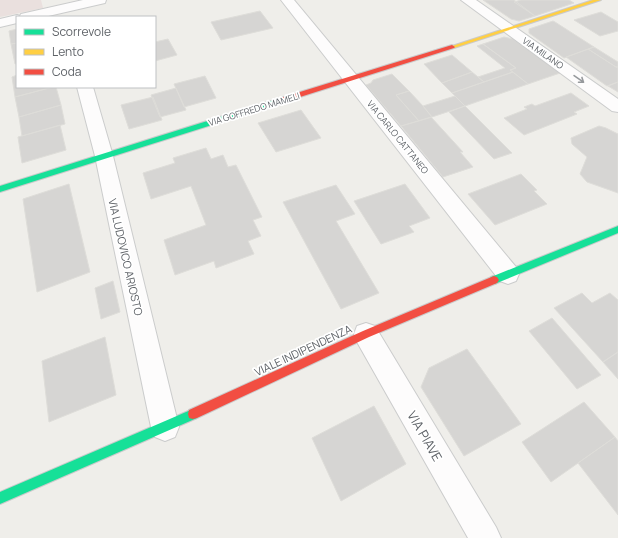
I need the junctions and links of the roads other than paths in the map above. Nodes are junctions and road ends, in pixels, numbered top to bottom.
1 (100, 0) edge
2 (287, 0) edge
3 (467, 0) edge
4 (598, 0) edge
5 (65, 13) edge
6 (36, 16) edge
7 (16, 19) edge
8 (0, 23) edge
9 (509, 30) junction
10 (352, 79) junction
11 (85, 88) edge
12 (618, 107) edge
13 (104, 156) junction
14 (0, 190) edge
15 (618, 229) edge
16 (508, 274) junction
17 (366, 334) junction
18 (164, 427) junction
19 (0, 498) edge
20 (485, 538) edge

1 - 5 street
2 - 10 street, VIA CARLO CATTANEO
3 - 9 street, VIA MILANO
4 - 9 street, VIA GOFFREDO MAMELI
5 - 6 street
7 - 8 street
9 - 10 street, VIA GOFFREDO MAMELI
9 -> 12 street, VIA MILANO
10 - 13 street, VIA GOFFREDO MAMELI
10 - 16 street, VIA CARLO CATTANEO
11 - 13 street, VIA LUDOVICO ARIOSTO
13 - 14 street, VIA GOFFREDO MAMELI
13 - 18 street, VIA LUDOVICO ARIOSTO
15 - 16 street, VIALE INDIPENDENZA
16 - 17 street, VIALE INDIPENDENZA
17 - 18 street, VIALE INDIPENDENZA
17 - 20 street, VIA PIAVE
18 - 19 street, VIALE INDIPENDENZA

